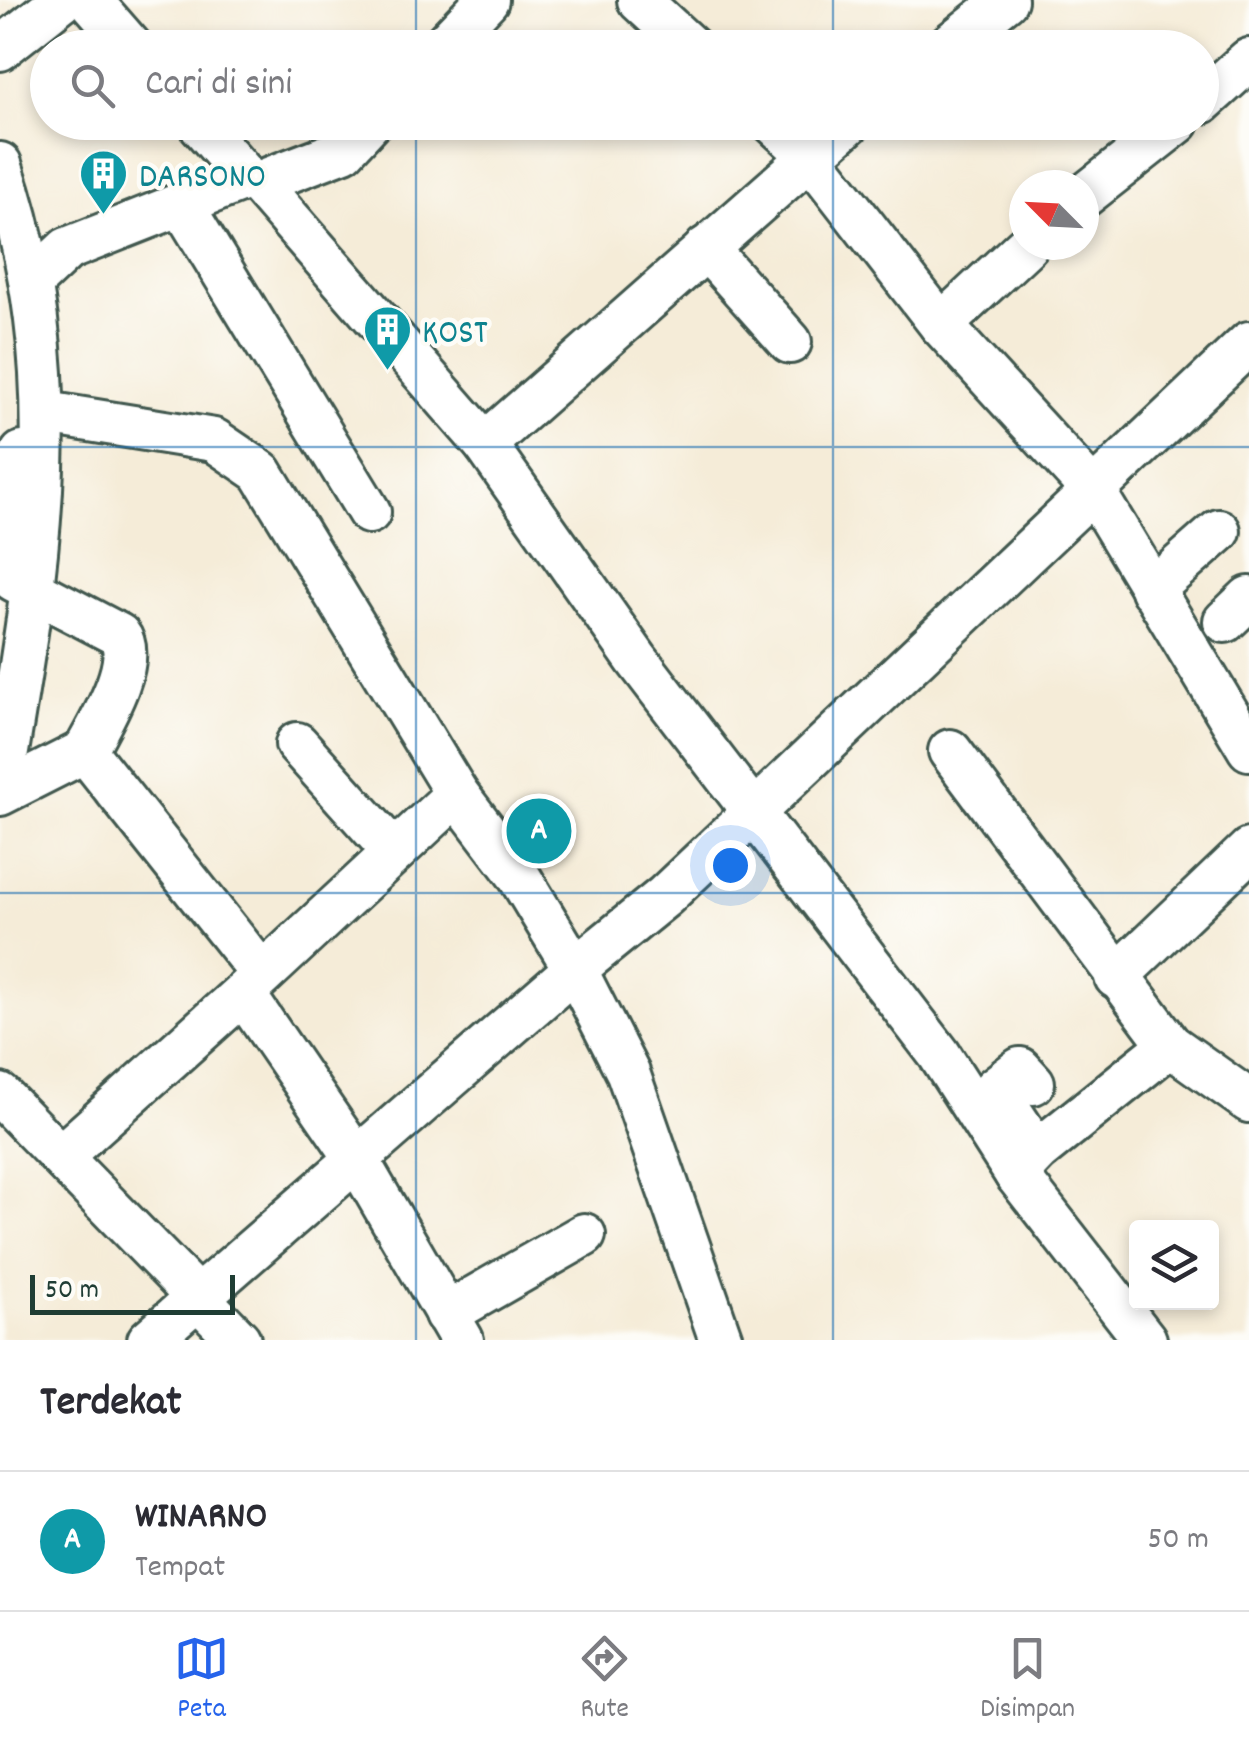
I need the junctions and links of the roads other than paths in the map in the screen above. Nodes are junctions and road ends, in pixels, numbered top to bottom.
1 (62, 0) edge
2 (90, 0) edge
3 (487, 0) edge
4 (639, 0) edge
5 (1006, 0) edge
6 (959, 25) edge
7 (116, 30) edge
8 (458, 30) edge
9 (672, 30) edge
10 (0, 49) edge
11 (1249, 60) edge
12 (1219, 87) edge
13 (215, 140) edge
14 (353, 140) edge
15 (792, 140) edge
16 (828, 140) edge
17 (1155, 140) edge
18 (808, 156) junction
19 (0, 164) edge
20 (252, 180) junction
21 (1099, 184) edge
22 (182, 204) junction
23 (0, 246) edge
24 (706, 248) junction
25 (1010, 260) edge
26 (33, 281) junction
27 (941, 325) junction
28 (790, 342) dead end
29 (1249, 343) edge
30 (46, 413) junction
31 (485, 444) junction
32 (1095, 493) junction
33 (369, 512) dead end
34 (1218, 531) dead end
35 (14, 577) edge
36 (1152, 590) junction
37 (297, 744) dead end
38 (1249, 748) edge
39 (85, 751) junction
40 (950, 751) dead end
41 (0, 794) edge
42 (457, 794) junction
43 (756, 811) junction
44 (1249, 850) edge
45 (394, 852) junction
46 (575, 969) junction
47 (1116, 976) junction
48 (252, 983) junction
49 (1170, 1045) junction
50 (0, 1095) edge
51 (1249, 1102) edge
52 (1034, 1123) junction
53 (62, 1156) junction
54 (358, 1160) junction
55 (584, 1234) dead end
56 (200, 1296) junction
57 (454, 1327) edge
58 (149, 1340) edge
59 (239, 1340) edge
60 (720, 1340) edge
61 (1146, 1340) edge

1 - 10 street
2 - 7 street
3 - 8 street
4 - 9 street
5 - 6 street
11 - 12 street
13 - 20 street
14 - 20 street
15 - 18 street
16 - 18 street
17 - 21 street
18 - 24 street
18 - 27 street
19 - 26 street
20 - 22 street
20 - 31 street
22 - 26 street
22 - 33 street
23 - 35 street
24 - 28 street
24 - 31 street
25 - 27 street
26 - 30 street
27 - 32 street
29 - 32 street
30 - 35 street
30 - 42 street
31 - 43 street
32 - 36 street
32 - 43 street
34 - 36 street
35 - 39 street
35 - 41 street
36 - 38 street
37 - 45 street
39 - 41 street
39 - 48 street
40 - 47 street
42 - 45 street
42 - 46 street
43 - 46 street
43 - 52 street
44 - 47 street
45 - 48 street
46 - 54 street
46 - 60 street
47 - 49 street
48 - 53 street
48 - 54 street
49 - 51 street
49 - 52 street
50 - 53 street
52 - 61 street
53 - 56 street
54 - 56 street
54 - 57 street
55 - 57 street
56 - 58 street
56 - 59 street

